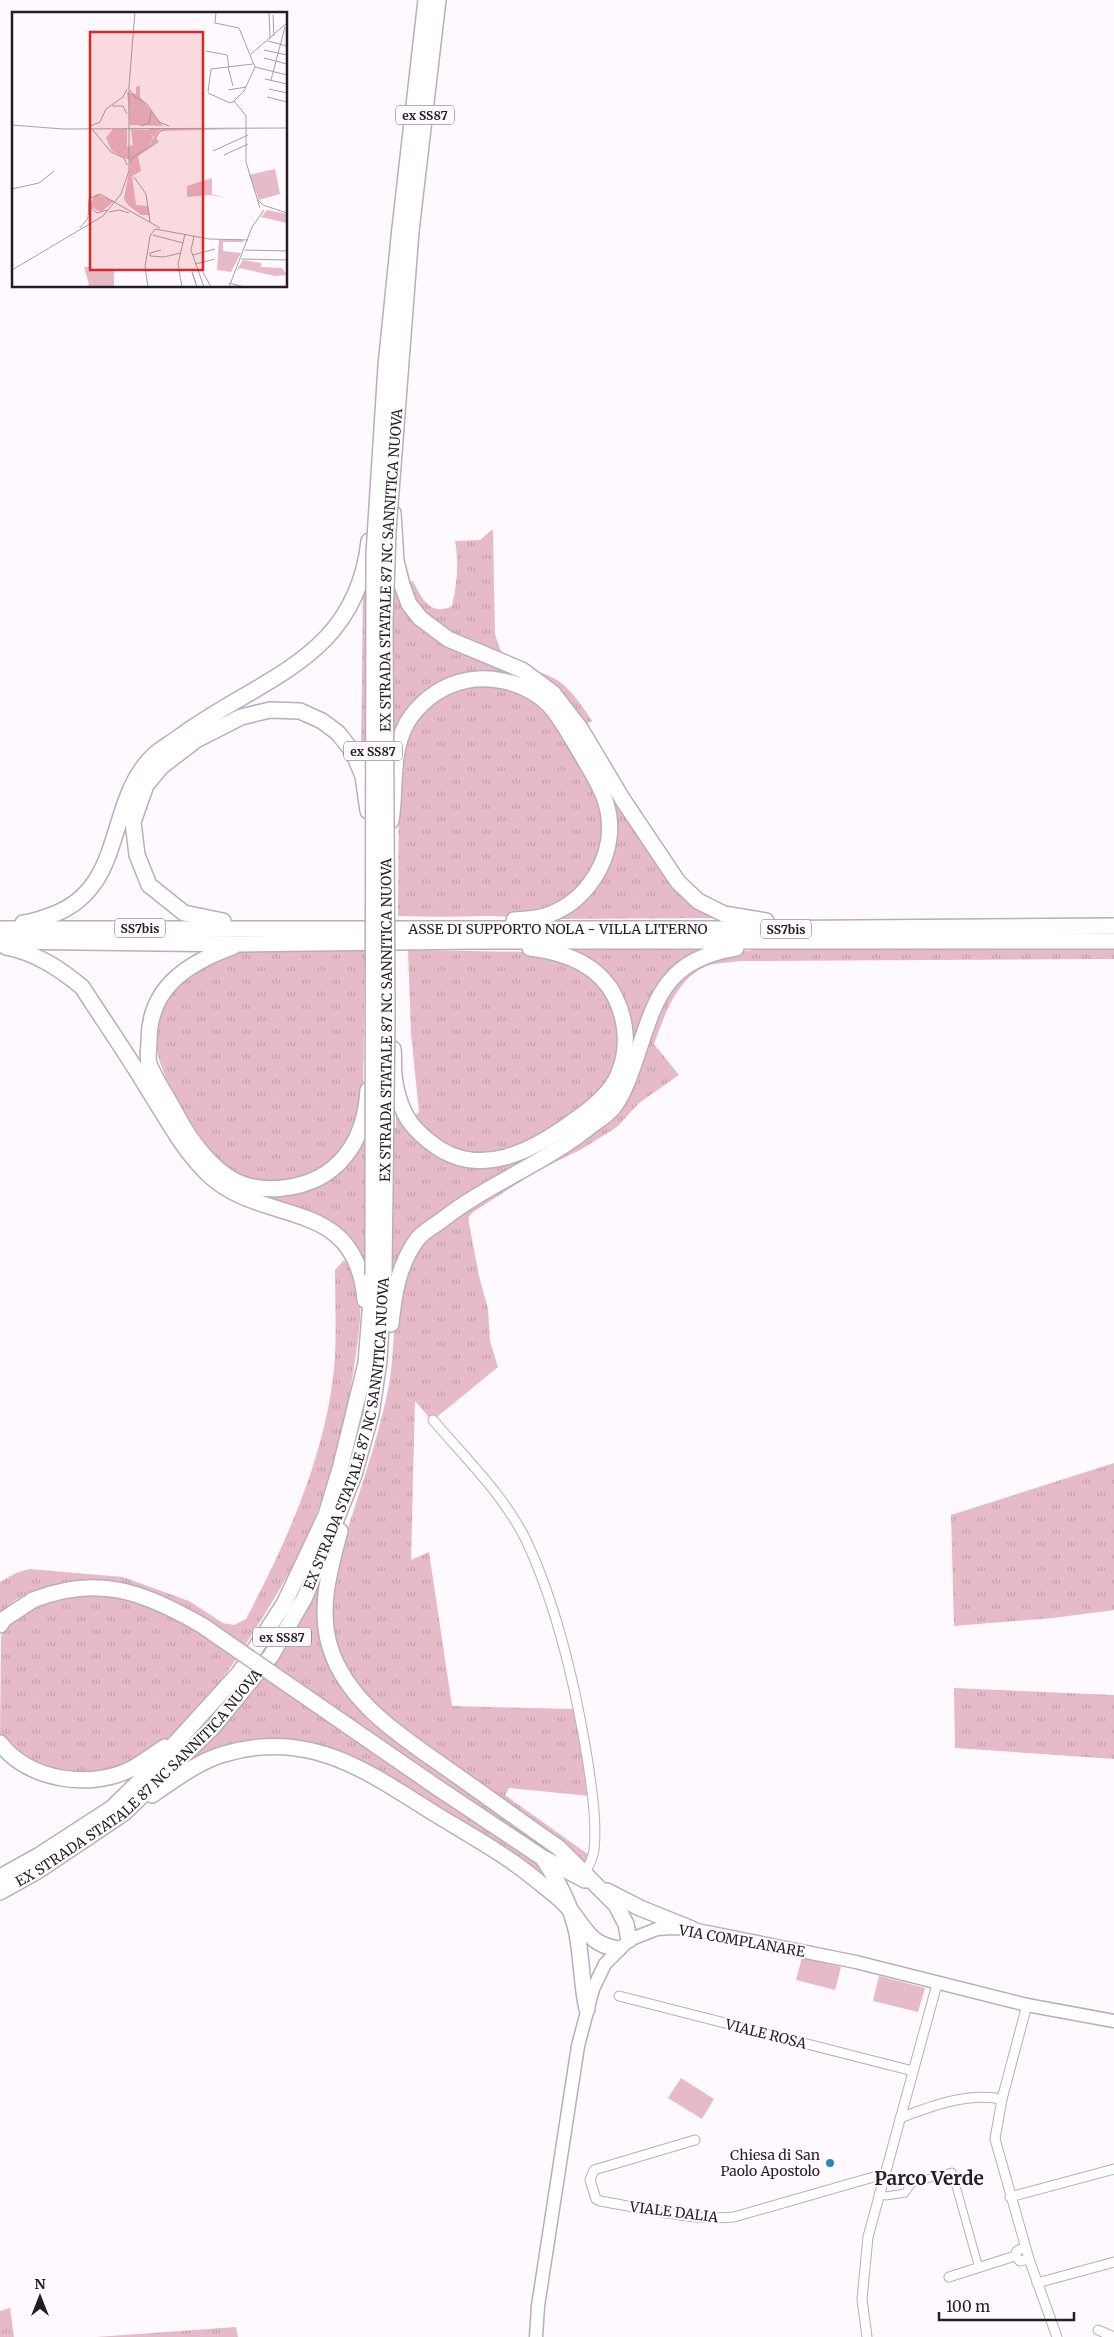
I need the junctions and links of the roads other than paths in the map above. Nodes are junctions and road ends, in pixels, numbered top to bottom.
1 (426, 0) edge
2 (438, 0) edge
3 (405, 229) junction
4 (384, 491) junction
5 (200, 730) junction
6 (575, 731) junction
7 (373, 838) junction
8 (386, 849) junction
9 (0, 924) edge
10 (1114, 926) edge
11 (279, 928) junction
12 (458, 928) junction
13 (856, 928) junction
14 (0, 929) edge
15 (0, 941) edge
16 (477, 941) junction
17 (777, 941) junction
18 (1114, 941) edge
19 (240, 944) junction
20 (0, 946) edge
21 (387, 1017) junction
22 (373, 1060) junction
23 (170, 1114) junction
24 (385, 1273) junction
25 (372, 1362) junction
26 (433, 1420) dead end
27 (354, 1475) junction
28 (0, 1625) edge
29 (183, 1736) junction
30 (0, 1743) edge
31 (124, 1813) junction
32 (543, 1858) junction
33 (584, 1875) junction
34 (0, 1877) edge
35 (597, 1886) junction
36 (0, 1892) edge
37 (570, 1909) junction
38 (692, 1929) junction
39 (624, 1945) junction
40 (937, 1984) junction
41 (619, 1996) dead end
42 (1027, 2006) junction
43 (587, 2009) junction
44 (1114, 2021) edge
45 (913, 2071) junction
46 (1002, 2100) junction
47 (900, 2118) junction
48 (695, 2140) dead end
49 (1114, 2169) edge
50 (884, 2174) junction
51 (878, 2194) junction
52 (1010, 2197) junction
53 (1025, 2247) junction
54 (1015, 2256) junction
55 (1029, 2259) junction
56 (1114, 2262) edge
57 (979, 2268) junction
58 (948, 2277) dead end
59 (1037, 2283) junction
60 (1098, 2330) dead end
61 (536, 2337) edge
62 (868, 2337) edge
63 (1057, 2337) edge
64 (1114, 2337) edge

1 - 3 highway, EX STRADA STATALE 87 NC SANNITICA NUOVA / ex SS87
2 - 3 highway, EX STRADA STATALE 87 NC SANNITICA NUOVA / ex SS87
3 - 4 highway, EX STRADA STATALE 87 NC SANNITICA NUOVA / ex SS87, bridge
4 - 5 highway, bridge
4 - 6 highway, bridge
4 - 7 highway, EX STRADA STATALE 87 NC SANNITICA NUOVA / ex SS87, bridge
4 - 8 highway, EX STRADA STATALE 87 NC SANNITICA NUOVA / ex SS87, bridge
5 - 7 highway, bridge
5 - 9 highway
5 - 11 highway
6 - 8 highway, bridge
6 - 12 highway
6 - 13 highway
7 - 22 highway, EX STRADA STATALE 87 NC SANNITICA NUOVA / ex SS87, bridge
8 - 21 highway, EX STRADA STATALE 87 NC SANNITICA NUOVA / ex SS87, bridge
10 - 13 highway, ASSE DI SUPPORTO NOLA - VILLA LITERNO / SS7bis
11 - 12 highway, ASSE DI SUPPORTO NOLA - VILLA LITERNO / SS7bis
11 - 14 highway, ASSE DI SUPPORTO NOLA - VILLA LITERNO / SS7bis
12 - 13 highway, ASSE DI SUPPORTO NOLA - VILLA LITERNO / SS7bis
15 - 19 highway, ASSE DI SUPPORTO NOLA - VILLA LITERNO / SS7bis
16 - 17 highway, ASSE DI SUPPORTO NOLA - VILLA LITERNO / SS7bis
16 - 19 highway, ASSE DI SUPPORTO NOLA - VILLA LITERNO / SS7bis
16 - 21 highway, bridge
17 - 18 highway, ASSE DI SUPPORTO NOLA - VILLA LITERNO / SS7bis
17 - 24 highway
19 - 23 highway
20 - 23 highway
21 - 24 highway, EX STRADA STATALE 87 NC SANNITICA NUOVA / ex SS87, bridge
22 - 23 highway, bridge
22 - 24 highway, EX STRADA STATALE 87 NC SANNITICA NUOVA / ex SS87, bridge
23 - 25 highway
24 - 25 highway, EX STRADA STATALE 87 NC SANNITICA NUOVA / ex SS87
24 - 25 highway
25 - 27 highway, EX STRADA STATALE 87 NC SANNITICA NUOVA / ex SS87
25 - 29 highway, EX STRADA STATALE 87 NC SANNITICA NUOVA / ex SS87
26 - 33 street
27 - 31 highway, EX STRADA STATALE 87 NC SANNITICA NUOVA / ex SS87
27 - 33 highway
28 - 32 highway, bridge
29 - 30 highway
29 - 34 highway, EX STRADA STATALE 87 NC SANNITICA NUOVA / ex SS87
31 - 36 highway, EX STRADA STATALE 87 NC SANNITICA NUOVA / ex SS87
31 - 37 highway
32 - 35 highway
32 - 37 highway
33 - 35 highway
35 - 37 highway
35 - 38 highway
35 - 39 highway
37 - 39 highway
37 - 43 highway
38 - 39 main road, VIA COMPLANARE
38 - 40 main road, VIA COMPLANARE
39 - 43 main road
40 - 42 main road, VIA COMPLANARE
40 - 45 street
41 - 45 street, VIALE ROSA
42 - 44 main road, VIA COMPLANARE
42 - 46 street
43 - 61 main road
45 - 47 street
46 - 47 street
46 - 52 street
47 - 50 street
48 - 50 street, VIALE DALIA
49 - 52 street
50 - 51 street
51 - 57 street
51 - 62 street
52 - 53 street
53 - 54 street
53 - 55 street
54 - 55 street
54 - 57 street
55 - 59 street
56 - 59 street
57 - 58 street
59 - 63 street
60 - 64 street

